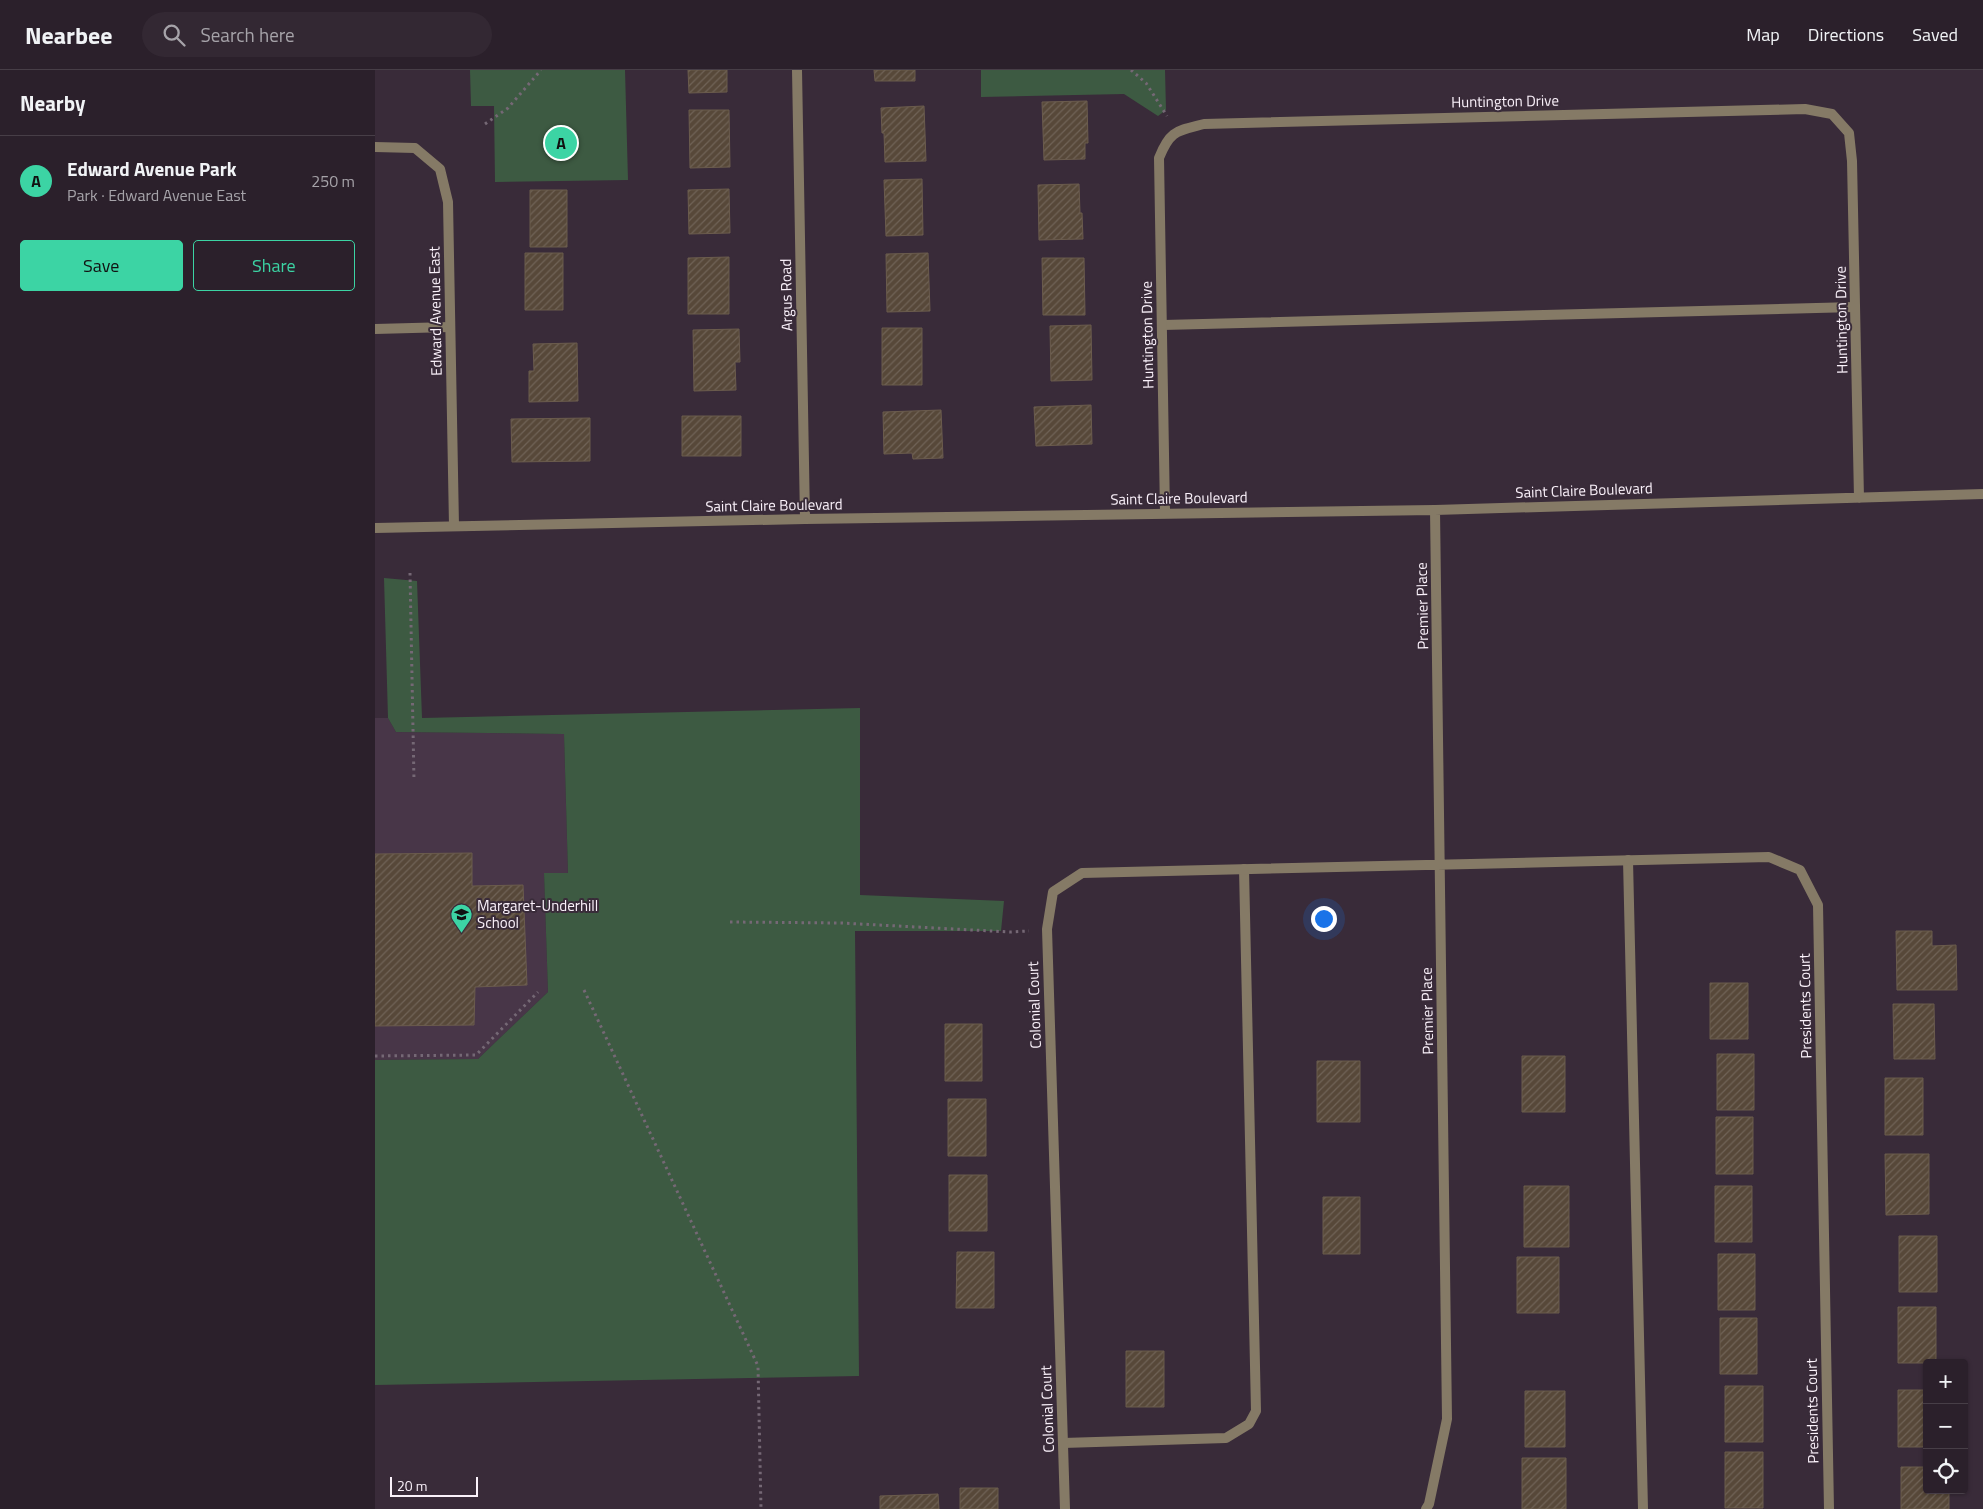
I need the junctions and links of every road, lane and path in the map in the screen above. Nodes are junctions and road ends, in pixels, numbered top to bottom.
1 (541, 70) edge
2 (797, 70) edge
3 (1131, 70) edge
4 (485, 124) dead end
5 (1176, 132) junction
6 (375, 147) edge
7 (1855, 307) junction
8 (1163, 325) junction
9 (450, 327) junction
10 (375, 329) edge
11 (1983, 494) edge
12 (1859, 498) junction
13 (1435, 510) junction
14 (1165, 513) junction
15 (805, 519) junction
16 (454, 526) junction
17 (375, 528) edge
18 (409, 573) dead end
19 (414, 782) dead end
20 (1628, 860) junction
21 (1440, 864) junction
22 (1244, 869) junction
23 (730, 922) dead end
24 (1047, 929) junction
25 (584, 990) dead end
26 (538, 992) dead end
27 (375, 1056) edge
28 (1063, 1443) junction
29 (761, 1509) edge
30 (1065, 1509) edge
31 (1426, 1509) edge
32 (1643, 1509) edge
33 (1829, 1509) edge

1 - 4 path
2 - 15 street, Argus Road
3 - 5 path
5 - 7 street, Huntington Drive
5 - 8 street, Huntington Drive
6 - 9 street, Edward Avenue East
7 - 8 street
7 - 12 street, Huntington Drive
8 - 14 street, Huntington Drive
9 - 10 street
9 - 16 street, Edward Avenue East
11 - 12 street, Saint Claire Boulevard
12 - 13 street, Saint Claire Boulevard
13 - 14 street, Saint Claire Boulevard
13 - 21 street, Premier Place
14 - 15 street, Saint Claire Boulevard
15 - 16 street, Saint Claire Boulevard
16 - 17 street, Saint Claire Boulevard
18 - 19 path
20 - 21 street, Presidents Court
20 - 32 street
20 - 33 street, Presidents Court
21 - 22 street, Colonial Court
21 - 31 street, Premier Place
22 - 24 street, Colonial Court
22 - 28 street
23 - 24 path
24 - 28 street, Colonial Court
25 - 29 path
26 - 27 path
28 - 30 street, Colonial Court

